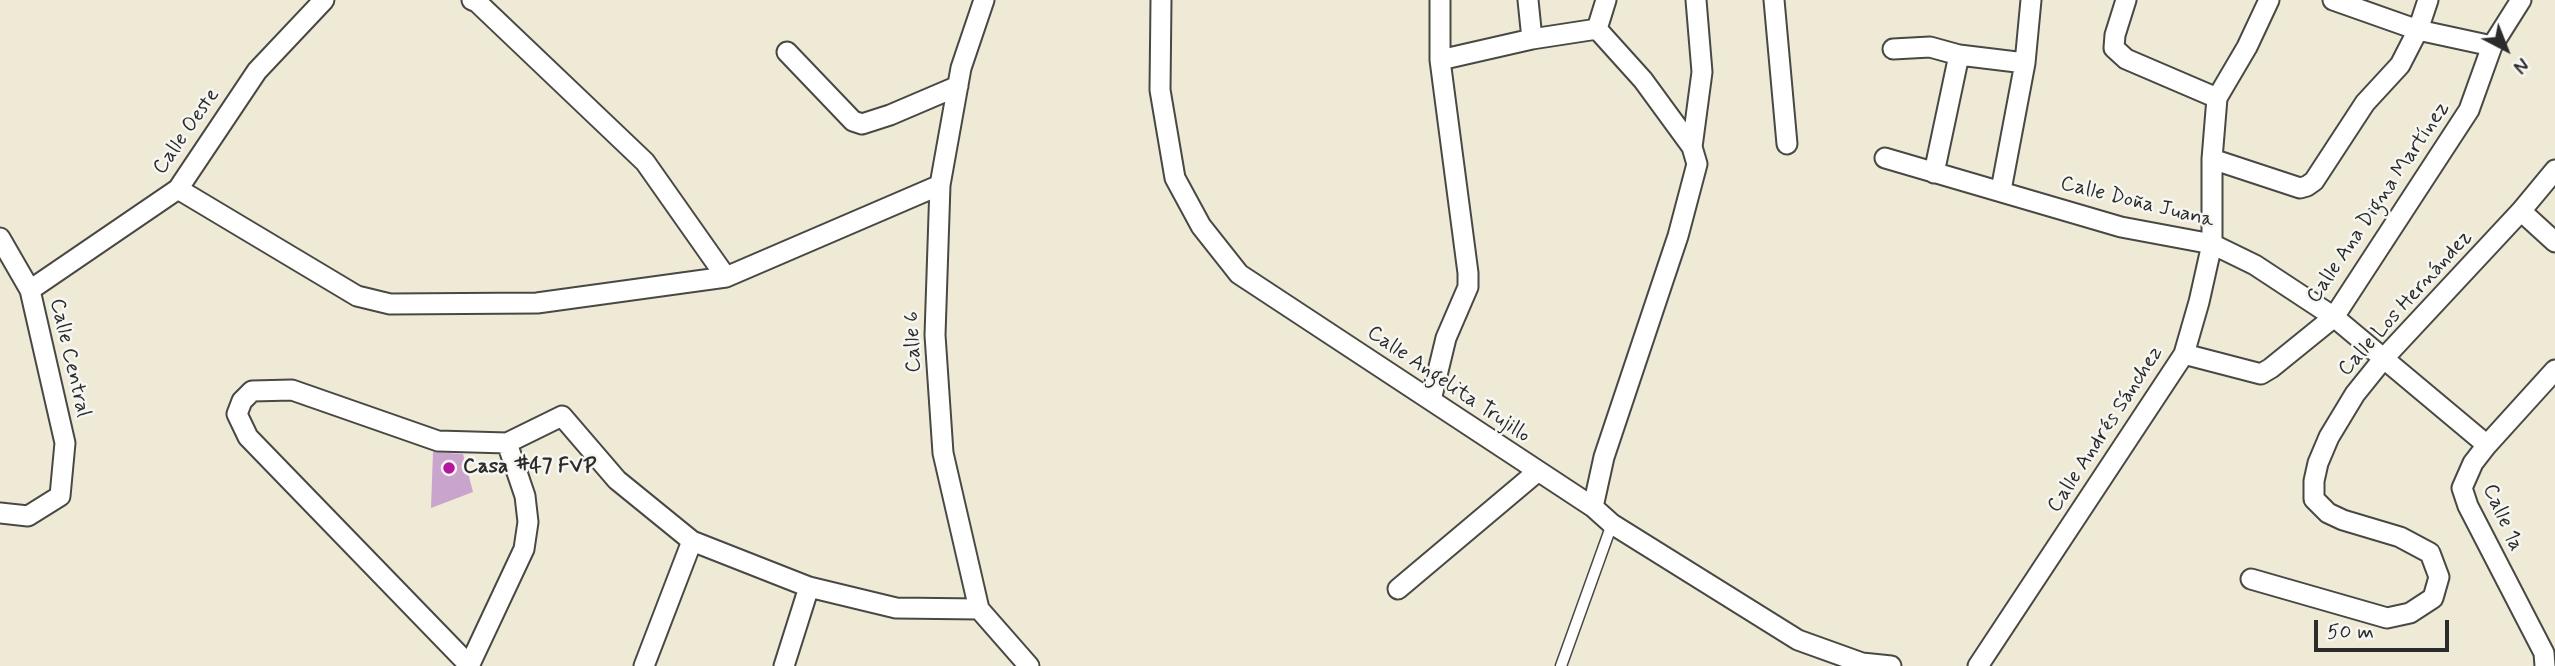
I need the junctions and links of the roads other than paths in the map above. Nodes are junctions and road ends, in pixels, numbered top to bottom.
1 (324, 0) edge
2 (472, 0) edge
3 (984, 0) edge
4 (1161, 0) edge
5 (1440, 0) edge
6 (1528, 0) edge
7 (1606, 0) edge
8 (1696, 0) edge
9 (1774, 0) edge
10 (2031, 0) edge
11 (2126, 0) edge
12 (2269, 0) edge
13 (2333, 0) edge
14 (2428, 0) edge
15 (2521, 0) edge
16 (1597, 29) junction
17 (2418, 30) junction
18 (1532, 39) junction
19 (2492, 46) junction
20 (1893, 48) dead end
21 (787, 52) dead end
22 (1959, 55) junction
23 (1440, 60) junction
24 (2025, 63) junction
25 (958, 86) junction
26 (2217, 98) junction
27 (1787, 145) dead end
28 (1692, 147) junction
29 (1885, 158) dead end
30 (2212, 159) junction
31 (2555, 170) edge
32 (1934, 173) junction
33 (940, 185) junction
34 (178, 189) junction
35 (2001, 190) junction
36 (2521, 211) junction
37 (0, 238) edge
38 (2555, 242) edge
39 (2212, 244) junction
40 (726, 276) junction
41 (30, 290) junction
42 (2334, 317) junction
43 (2184, 354) junction
44 (2384, 358) junction
45 (2555, 370) edge
46 (1431, 400) junction
47 (507, 443) junction
48 (2487, 445) junction
49 (1536, 472) junction
50 (1592, 507) junction
51 (0, 513) edge
52 (1612, 524) junction
53 (692, 541) junction
54 (2250, 579) dead end
55 (809, 587) junction
56 (1398, 589) dead end
57 (979, 609) junction
58 (470, 665) edge
59 (644, 666) edge
60 (784, 666) edge
61 (1029, 666) edge
62 (1561, 666) edge
63 (1891, 666) edge
64 (1978, 666) edge
65 (2545, 666) edge

1 - 34 street, Calle Oeste
2 - 40 street
3 - 25 street, Calle 6
4 - 46 street, Calle Angelita Trujillo
5 - 23 street
6 - 18 street
7 - 16 street
8 - 28 street
9 - 27 street
10 - 24 street
11 - 26 street
12 - 26 street, Calle Andrés Sánchez
13 - 17 street
14 - 17 street
15 - 19 street, Calle Ana Digna Martínez
16 - 18 street
16 - 28 street
17 - 19 street
17 - 30 street
18 - 23 street
19 - 42 street, Calle Ana Digna Martínez
20 - 22 street
21 - 25 street
22 - 24 street
22 - 32 street
23 - 46 street
24 - 35 street
25 - 33 street, Calle 6
26 - 30 street, Calle Andrés Sánchez
28 - 50 street
29 - 32 street, Calle Doña Juana
30 - 39 street, Calle Andrés Sánchez
31 - 36 street, Calle Los Hernández
32 - 35 street, Calle Doña Juana
33 - 40 street
33 - 57 street, Calle 6
34 - 40 street
34 - 41 street, Calle Oeste
35 - 39 street, Calle Doña Juana
36 - 38 street
36 - 44 street, Calle Los Hernández
37 - 41 street, Calle Central
39 - 42 street, Calle Doña Juana
39 - 43 street, Calle Andrés Sánchez
41 - 51 street, Calle Central
42 - 43 street, Calle Ana Digna Martínez
42 - 44 street, Calle Doña Juana
43 - 64 street, Calle Andrés Sánchez
44 - 48 street, Calle Doña Juana
44 - 54 street, Calle Los Hernández
45 - 48 street, Calle 1a
46 - 49 street, Calle Angelita Trujillo
47 - 53 street
47 - 58 street
47 - 58 street
48 - 65 street, Calle 1a
49 - 50 street, Calle Angelita Trujillo
49 - 56 street
50 - 52 street, Calle Angelita Trujillo
52 - 62 lane
52 - 63 street, Calle Angelita Trujillo
53 - 55 street
53 - 59 street
55 - 57 street
55 - 60 street
57 - 61 street, Calle 6

